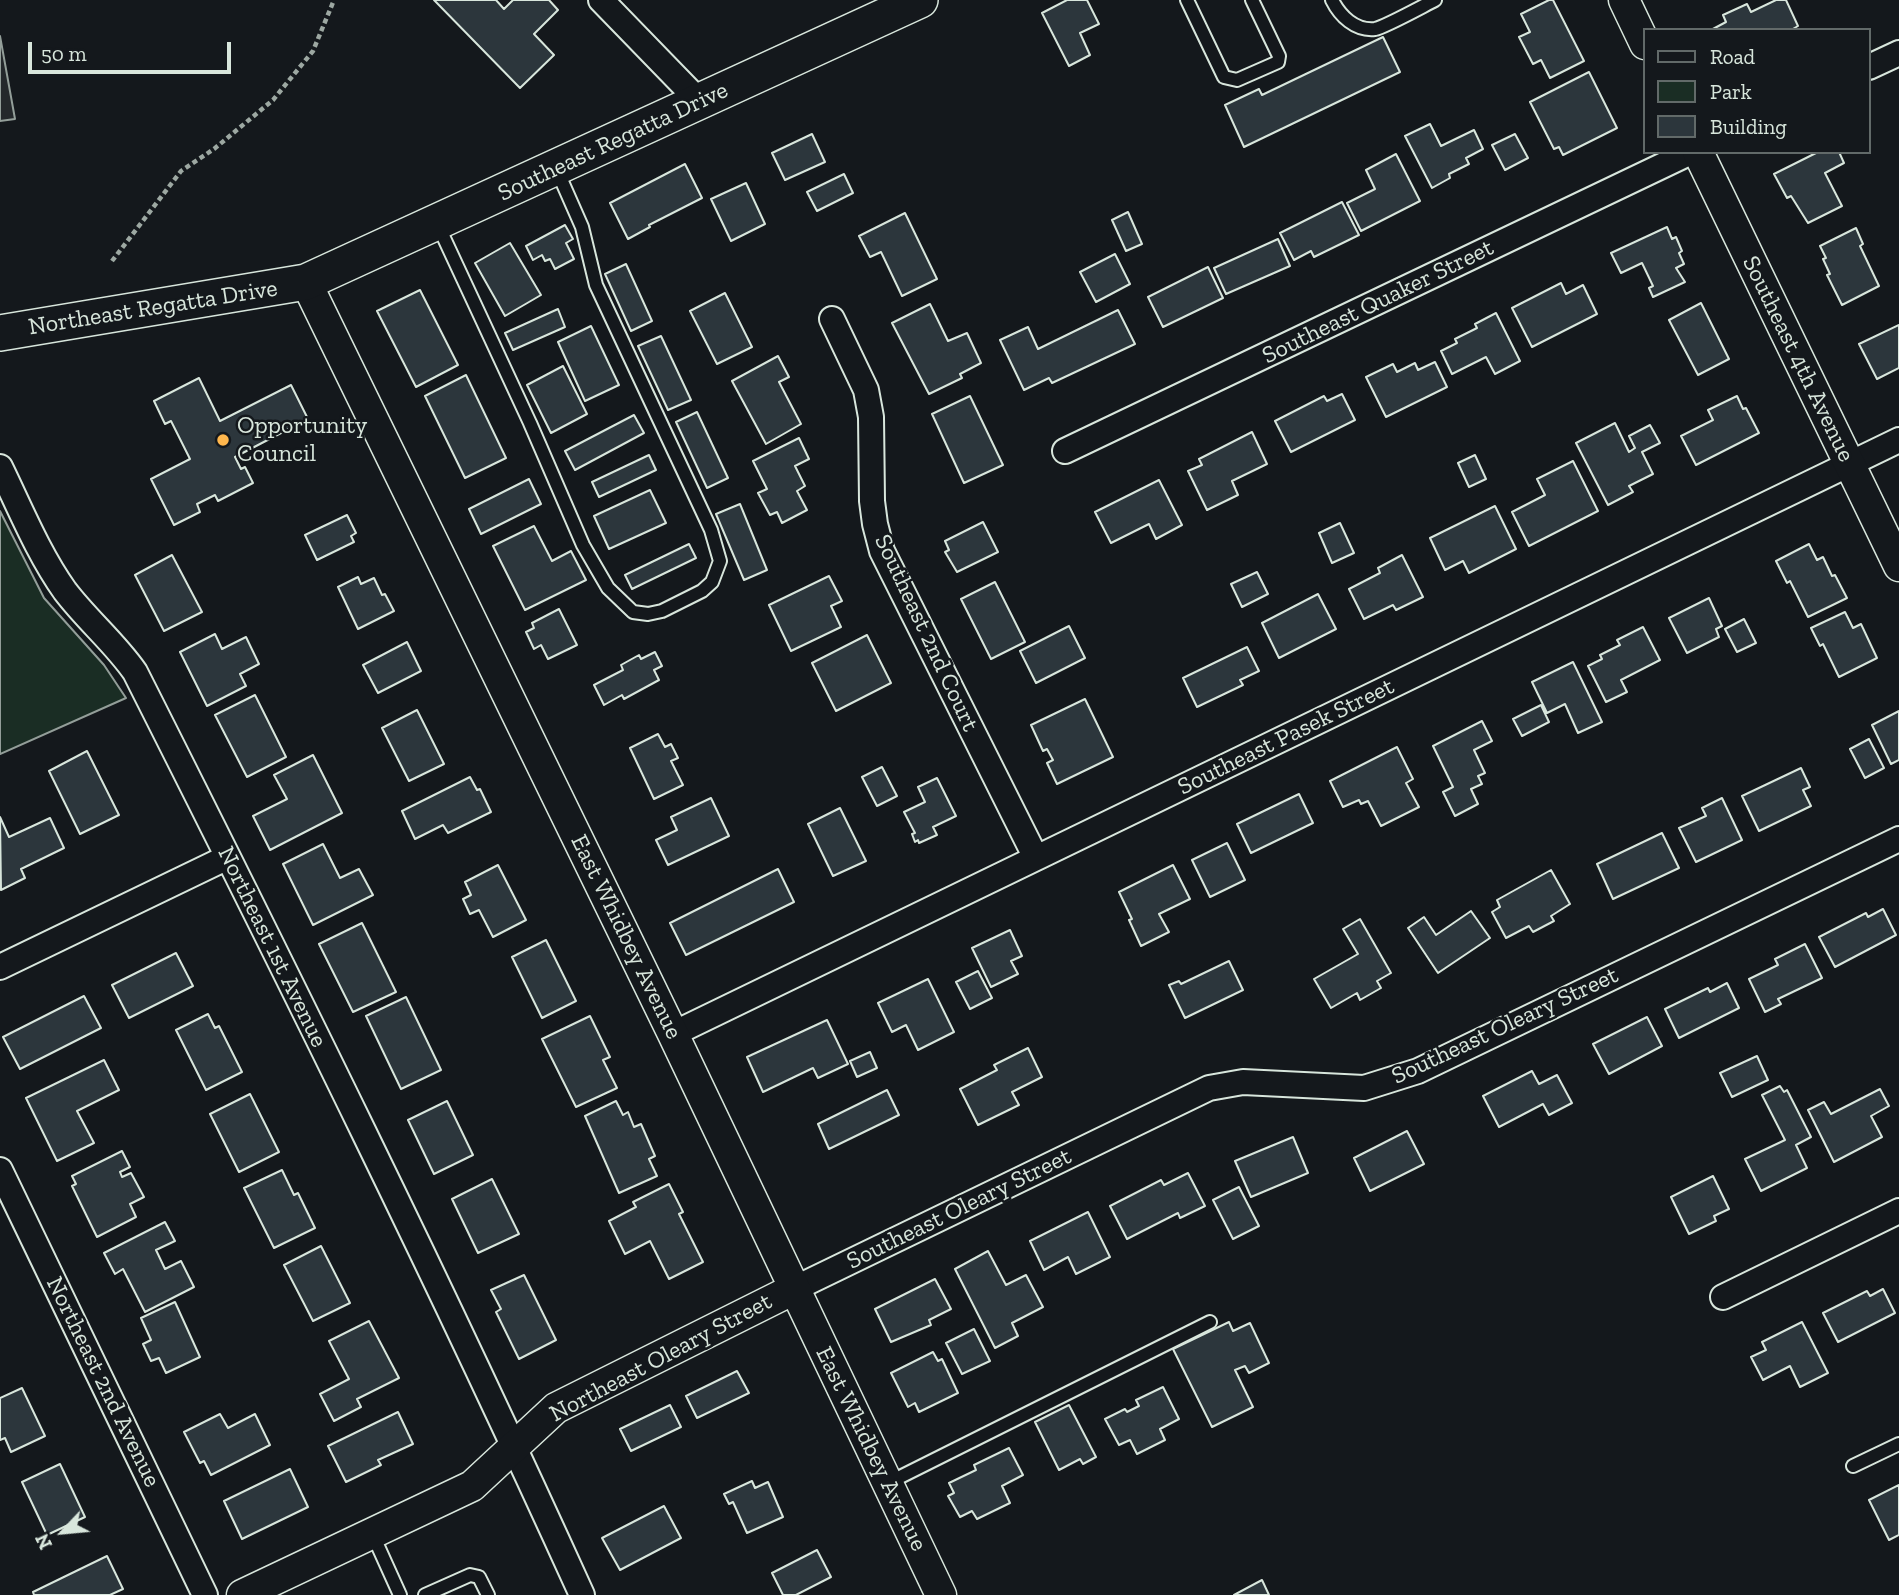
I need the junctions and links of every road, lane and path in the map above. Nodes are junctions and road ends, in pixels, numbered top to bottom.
1 (334, 0) edge
2 (601, 0) edge
3 (920, 0) edge
4 (1187, 0) edge
5 (1252, 0) edge
6 (1332, 0) edge
7 (1435, 0) edge
8 (1624, 0) edge
9 (1644, 42) edge
10 (1899, 53) edge
11 (1871, 66) edge
12 (701, 103) junction
13 (1687, 154) edge
14 (1699, 154) edge
15 (556, 168) junction
16 (436, 223) junction
17 (112, 261) dead end
18 (306, 282) junction
19 (832, 319) dead end
20 (0, 333) edge
21 (1899, 440) edge
22 (1065, 451) dead end
23 (1849, 464) junction
24 (0, 467) edge
25 (1899, 566) edge
26 (1899, 839) edge
27 (229, 857) junction
28 (1036, 858) junction
29 (0, 967) edge
30 (673, 1034) junction
31 (0, 1170) edge
32 (1899, 1211) edge
33 (794, 1289) junction
34 (1723, 1297) dead end
35 (1210, 1322) dead end
36 (1899, 1444) edge
37 (515, 1447) junction
38 (1853, 1466) dead end
39 (887, 1483) junction
40 (372, 1533) junction
41 (205, 1595) edge
42 (242, 1595) edge
43 (400, 1595) edge
44 (425, 1595) edge
45 (488, 1595) edge
46 (582, 1595) edge
47 (941, 1595) edge

1 - 17 path
2 - 12 street
3 - 12 main road, Southeast Regatta Drive
4 - 5 lane
6 - 7 lane
8 - 9 street
10 - 11 street
12 - 15 main road, Southeast Regatta Drive
13 - 22 street, Southeast Quaker Street
14 - 23 street, Southeast 4th Avenue
15 - 16 main road, Southeast Regatta Drive
15 - 16 lane
16 - 18 main road, Southeast Regatta Drive
18 - 20 main road, Northeast Regatta Drive
18 - 30 street, East Whidbey Avenue
19 - 28 street, Southeast 2nd Court
21 - 23 street, Southeast Pasek Street
23 - 25 street, Southeast 4th Avenue
23 - 28 street, Southeast Pasek Street
24 - 27 street, Northeast 1st Avenue
26 - 33 street, Southeast Oleary Street
27 - 29 street
27 - 37 street, Northeast 1st Avenue
28 - 30 street, Southeast Pasek Street
30 - 33 street, East Whidbey Avenue
31 - 41 street, Northeast 2nd Avenue
32 - 34 street
33 - 37 street, Northeast Oleary Street
33 - 39 street, East Whidbey Avenue
35 - 39 lane
36 - 38 lane
37 - 40 street, Northeast Oleary Street
37 - 46 street, Northeast 1st Avenue
39 - 47 street, East Whidbey Avenue
40 - 42 street, Northeast Oleary Street
40 - 43 lane
44 - 45 lane

